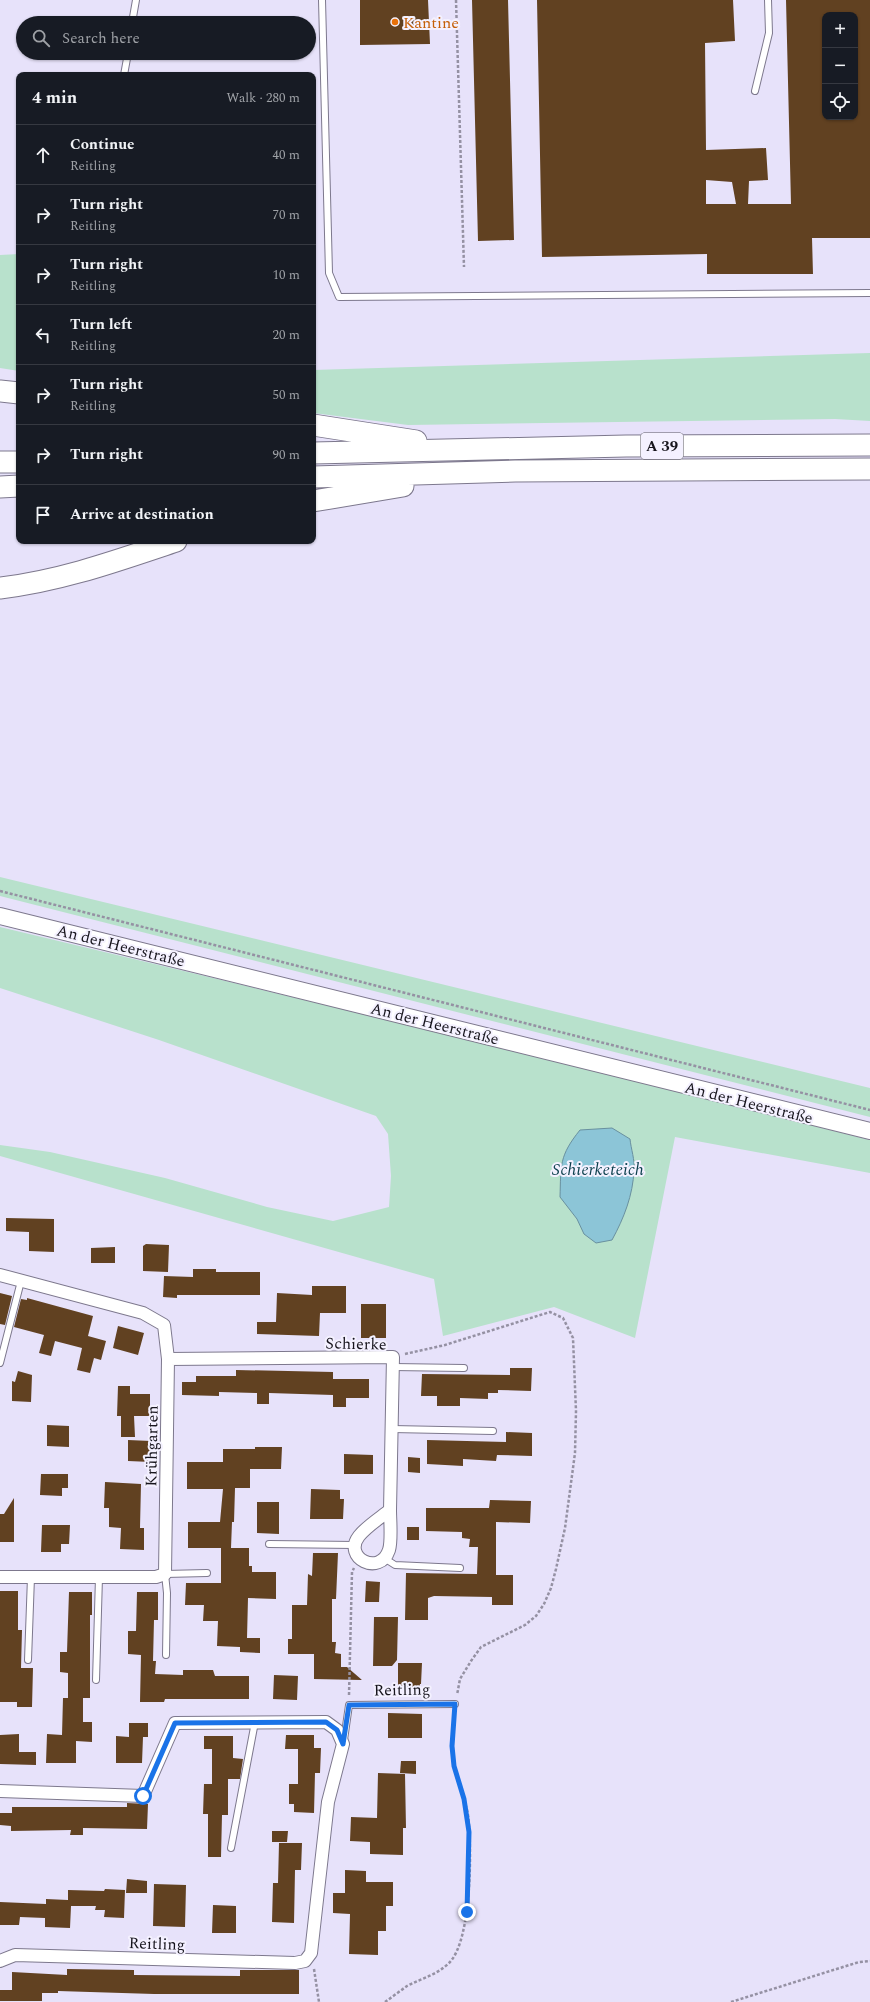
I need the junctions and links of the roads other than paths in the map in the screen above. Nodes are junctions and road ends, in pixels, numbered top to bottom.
1 (136, 0) edge
2 (322, 0) edge
3 (768, 0) edge
4 (133, 16) edge
5 (127, 60) edge
6 (125, 72) edge
7 (755, 91) dead end
8 (870, 293) edge
9 (0, 391) edge
10 (16, 393) edge
11 (316, 425) edge
12 (870, 445) edge
13 (454, 448) junction
14 (316, 452) edge
15 (0, 462) edge
16 (16, 462) edge
17 (870, 469) edge
18 (515, 471) junction
19 (316, 477) edge
20 (16, 486) edge
21 (0, 487) edge
22 (316, 500) edge
23 (167, 544) edge
24 (0, 588) edge
25 (0, 916) edge
26 (870, 1131) edge
27 (0, 1275) edge
28 (21, 1281) junction
29 (168, 1359) junction
30 (393, 1362) junction
31 (0, 1364) edge
32 (464, 1368) dead end
33 (392, 1429) junction
34 (494, 1430) dead end
35 (390, 1510) junction
36 (268, 1544) dead end
37 (355, 1544) junction
38 (384, 1558) junction
39 (460, 1568) dead end
40 (207, 1573) dead end
41 (165, 1574) junction
42 (0, 1577) edge
43 (31, 1577) junction
44 (99, 1577) junction
45 (166, 1655) dead end
46 (28, 1660) dead end
47 (96, 1680) dead end
48 (455, 1704) road end
49 (255, 1722) junction
50 (343, 1744) junction
51 (0, 1791) edge
52 (230, 1848) dead end
53 (0, 1961) edge

1 - 4 lane
2 - 8 lane
3 - 7 lane
5 - 6 lane
9 - 10 highway
11 - 13 highway
12 - 13 highway, A 39
13 - 14 highway, A 39
15 - 16 highway
17 - 18 highway, A 39
18 - 19 highway, A 39
18 - 22 highway
20 - 21 highway
23 - 24 highway
25 - 26 street, An der Heerstraße
27 - 28 street, Krühgarten
28 - 29 street, Krühgarten
28 - 31 lane
29 - 30 street, Schierke
29 - 41 street, Krühgarten
30 - 32 lane
30 - 33 street, Schierke
33 - 34 lane
33 - 35 street, Schierke
35 - 37 street
35 - 38 street, Schierke
36 - 37 lane
37 - 38 street
38 - 39 lane
40 - 41 lane
41 - 44 street
41 - 45 lane
42 - 43 street
43 - 44 street
43 - 46 lane
44 - 47 lane
48 - 50 lane, Reitling
49 - 50 street
49 - 51 street
49 - 52 lane
50 - 53 street, Reitling

